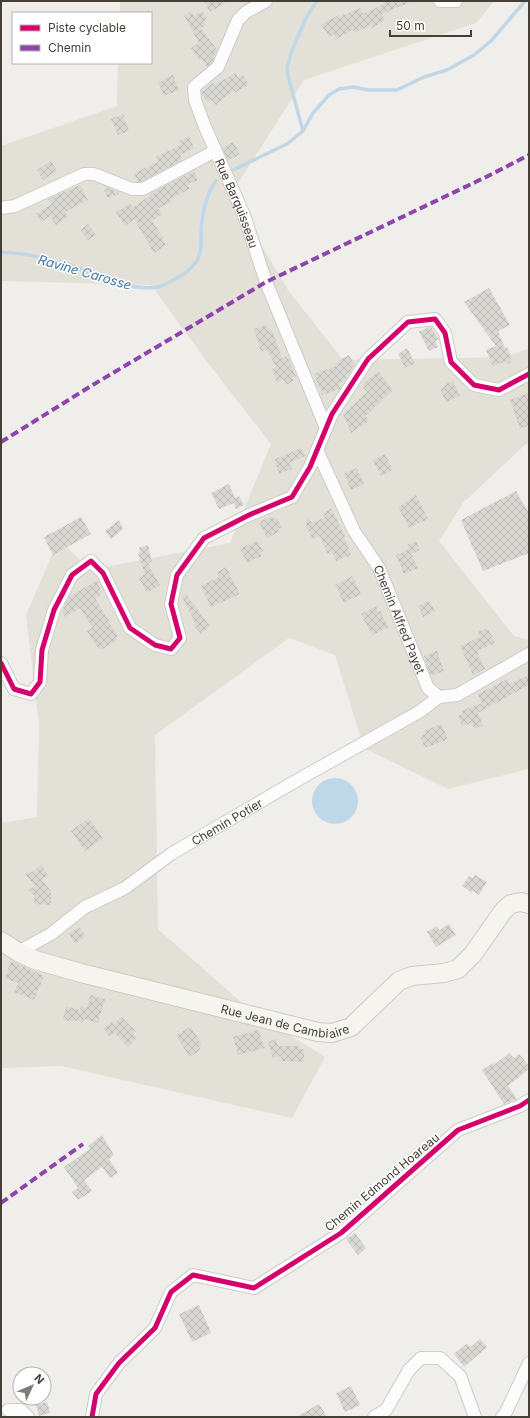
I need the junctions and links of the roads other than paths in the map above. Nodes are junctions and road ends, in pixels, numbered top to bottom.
1 (266, 1) edge
2 (440, 1) edge
3 (456, 1) edge
4 (215, 151) junction
5 (1, 208) edge
6 (529, 374) edge
7 (326, 428) junction
8 (317, 450) junction
9 (529, 654) edge
10 (1, 663) edge
11 (439, 697) junction
12 (529, 904) edge
13 (1, 941) edge
14 (18, 952) junction
15 (529, 1100) edge
16 (529, 1363) edge
17 (7, 1412) edge
18 (28, 1417) edge
19 (92, 1417) edge
20 (374, 1417) edge
21 (475, 1417) edge
22 (502, 1417) edge

1 - 4 street, Rue Barquisseau
2 - 3 street
4 - 5 street
4 - 7 street, Rue Barquisseau
6 - 7 street
7 - 8 street
8 - 10 street
8 - 11 street, Chemin Alfred Payet
9 - 11 street
11 - 14 street, Chemin Potier
12 - 14 main road, Rue Jean de Cambiaire
13 - 14 main road, Rue Jean de Cambiaire
15 - 19 street, Chemin Edmond Hoareau
16 - 22 street
17 - 18 street
20 - 21 street

